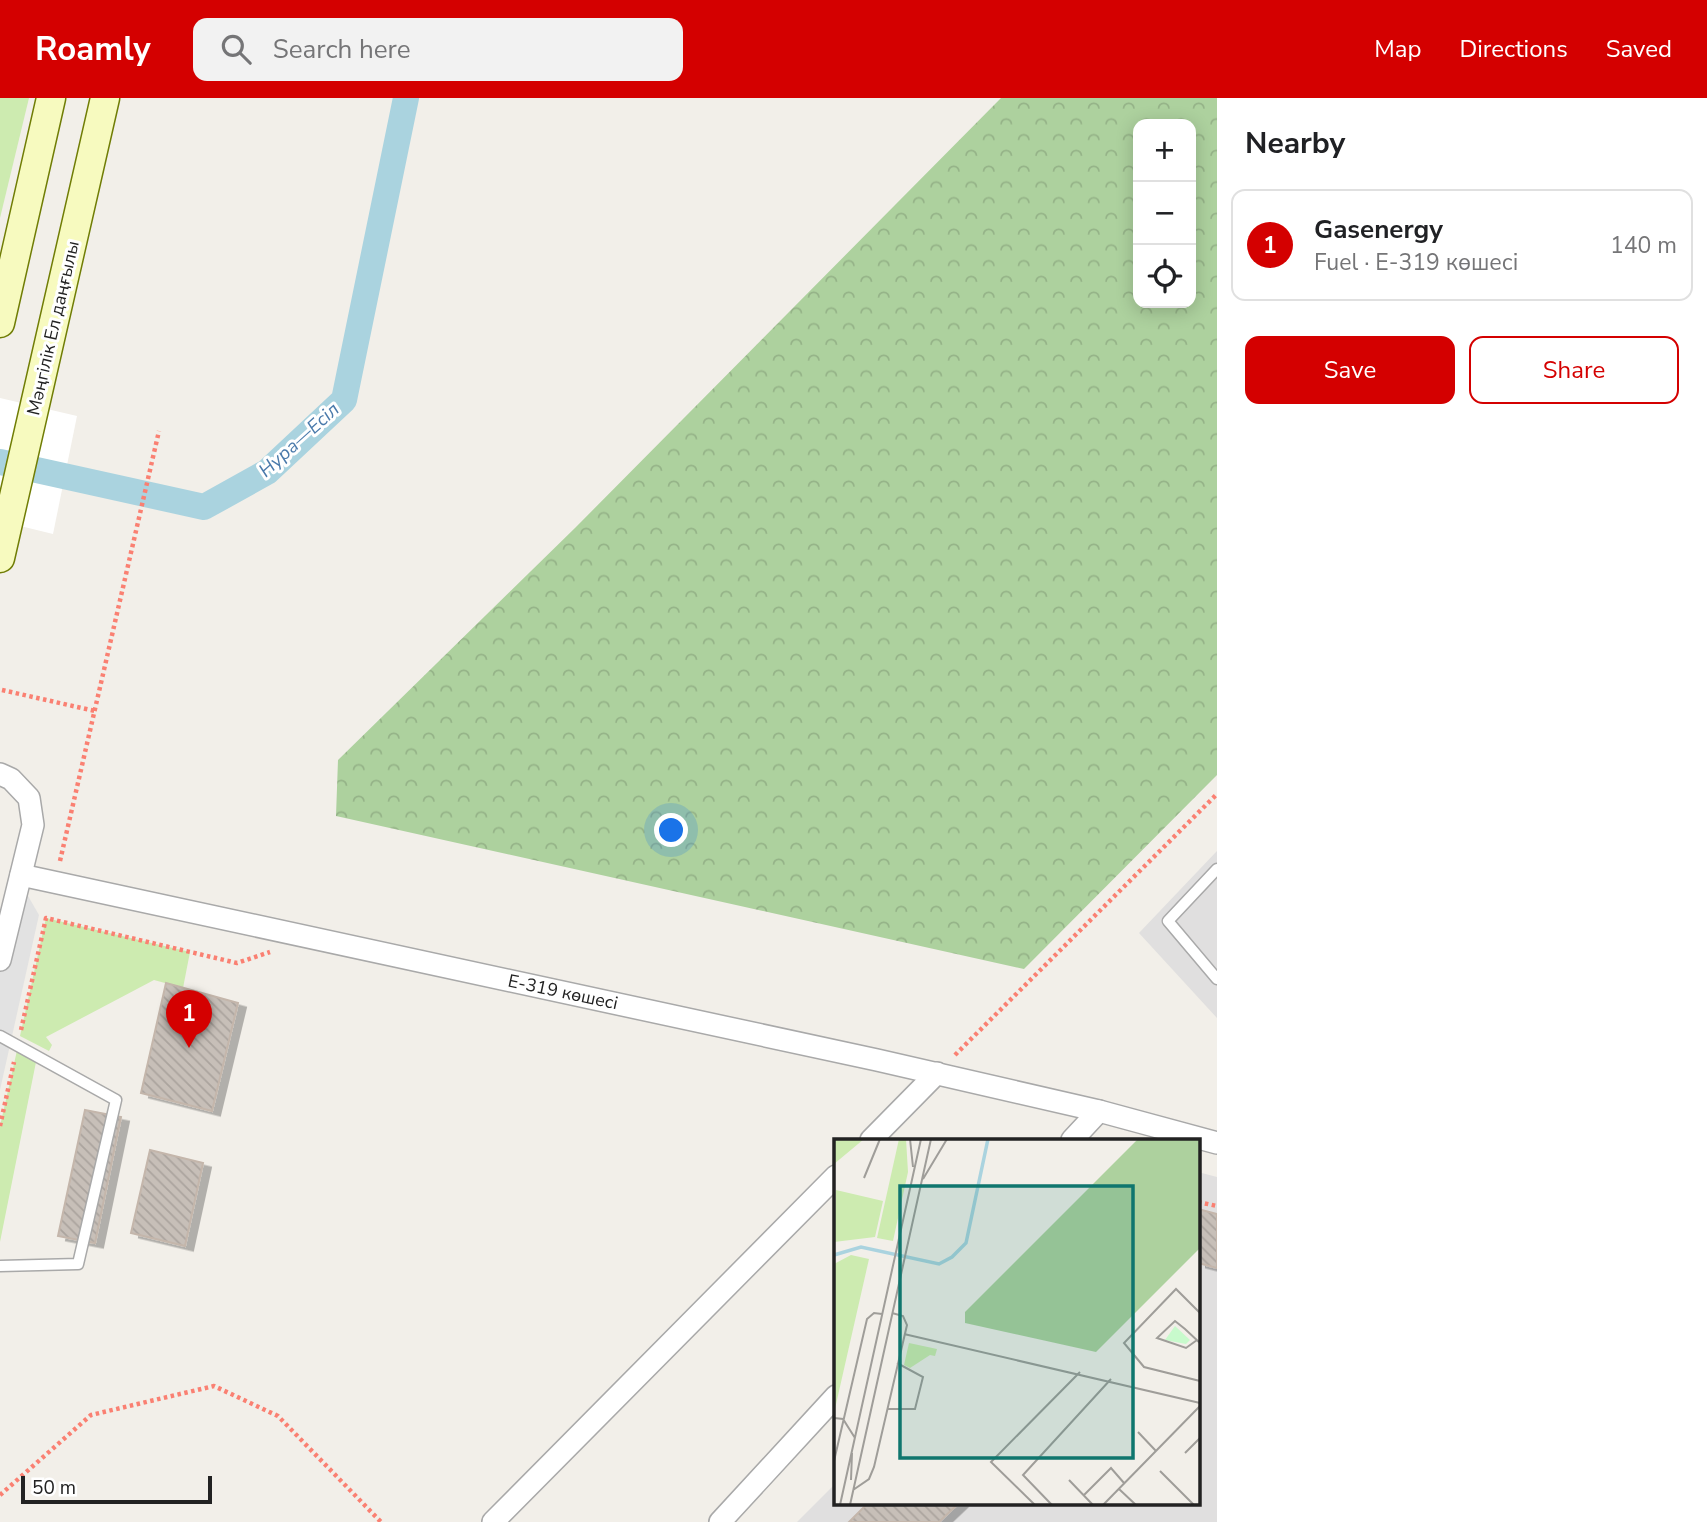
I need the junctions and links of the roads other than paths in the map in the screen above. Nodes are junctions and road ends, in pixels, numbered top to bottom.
1 (51, 98) edge
2 (105, 98) edge
3 (0, 323) edge
4 (3, 546) edge
5 (0, 774) edge
6 (1217, 869) edge
7 (20, 876) junction
8 (0, 960) edge
9 (1217, 979) edge
10 (0, 1036) edge
11 (937, 1073) junction
12 (1099, 1111) junction
13 (872, 1139) edge
14 (1073, 1139) edge
15 (1217, 1143) edge
16 (834, 1178) edge
17 (0, 1266) edge
18 (834, 1397) edge
19 (494, 1522) edge
20 (719, 1522) edge

1 - 3 main road
2 - 4 main road, Мәңгілік Ел даңғылы
5 - 7 street
6 - 9 lane
7 - 8 street
7 - 11 street, Е-319 көшесі
10 - 17 lane
11 - 12 street, Е-319 көшесі
11 - 13 street
12 - 14 street
12 - 15 street, Е-319 көшесі
16 - 19 street
18 - 20 street

